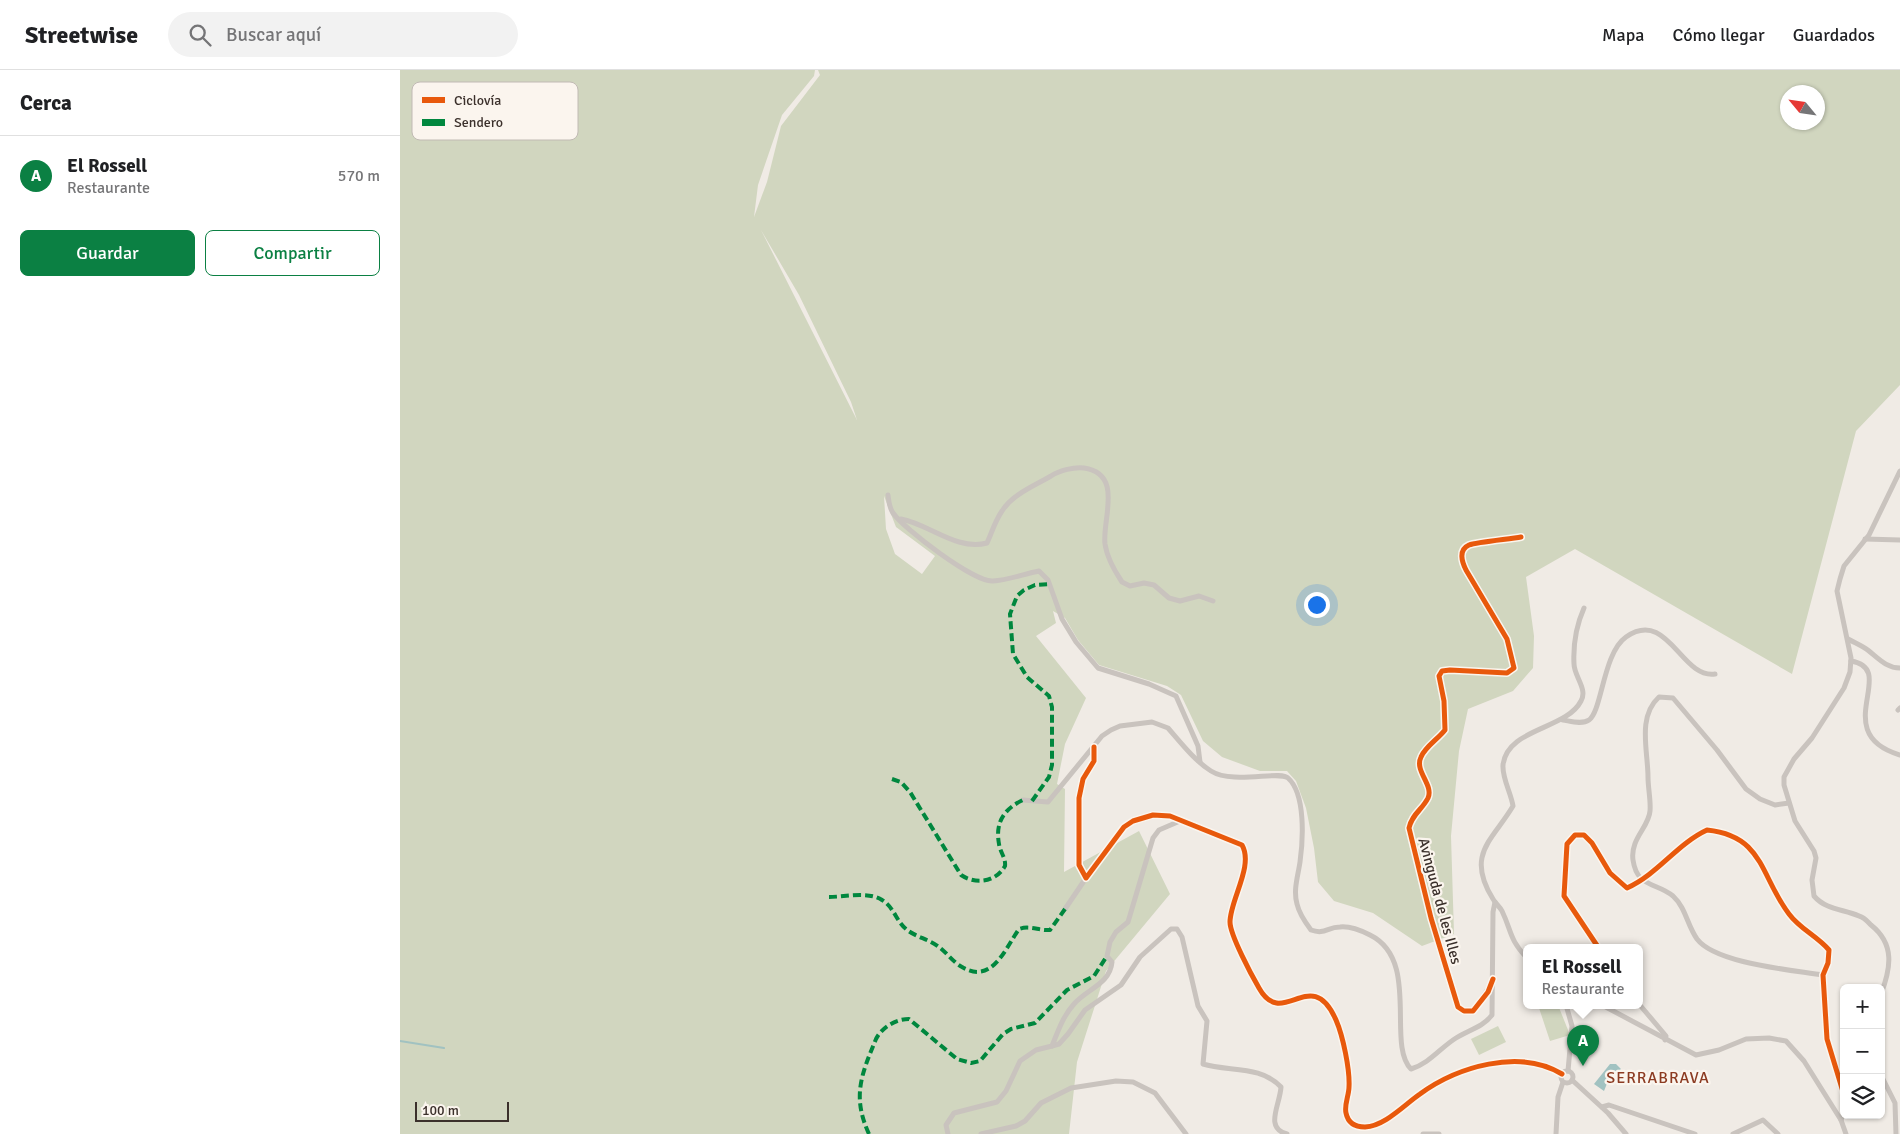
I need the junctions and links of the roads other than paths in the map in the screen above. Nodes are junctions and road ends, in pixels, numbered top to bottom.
1 (1900, 471) edge
2 (888, 495) dead end
3 (900, 519) junction
4 (1521, 537) dead end
5 (1866, 539) junction
6 (1900, 540) edge
7 (1213, 601) dead end
8 (1584, 608) dead end
9 (1848, 639) junction
10 (1851, 661) junction
11 (1900, 668) edge
12 (1715, 674) dead end
13 (1563, 720) junction
14 (1094, 747) junction
15 (1900, 755) edge
16 (1200, 762) junction
17 (1023, 800) dead end
18 (1789, 804) junction
19 (1180, 821) junction
20 (1086, 878) junction
21 (1643, 881) junction
22 (1495, 902) junction
23 (1065, 909) dead end
24 (1596, 944) edge
25 (1523, 954) edge
26 (1823, 975) junction
27 (1493, 979) junction
28 (1884, 984) edge
29 (1567, 1009) edge
30 (1609, 1009) edge
31 (1643, 1009) edge
32 (1665, 1040) junction
33 (1052, 1046) junction
34 (1568, 1071) junction
35 (1562, 1074) junction
36 (1572, 1080) junction
37 (1840, 1081) edge
38 (1563, 1082) junction
39 (1885, 1083) edge
40 (1602, 1107) junction
41 (1841, 1120) joint
42 (948, 1134) edge
43 (981, 1134) edge
44 (1186, 1134) edge
45 (1287, 1134) edge
46 (1423, 1134) edge
47 (1439, 1134) edge
48 (1556, 1134) edge
49 (1626, 1134) edge
50 (1695, 1134) edge
51 (1733, 1134) edge
52 (1778, 1134) edge
53 (1846, 1134) edge
54 (1896, 1134) edge

1 - 5 street
2 - 3 street
3 - 7 street
3 - 16 street
4 - 27 street, Avinguda de les Illes
5 - 6 street
5 - 9 street
8 - 13 street
9 - 10 street
9 - 11 street
10 - 15 street
10 - 18 street
12 - 13 street
13 - 22 street
14 - 16 street
14 - 17 street
14 - 20 street
16 - 27 street
18 - 21 street
18 - 28 street
19 - 20 street
19 - 33 street
19 - 35 street
20 - 23 street
21 - 24 street
21 - 26 street
21 - 26 street
22 - 25 street
22 - 27 street
26 - 37 street
29 - 34 street
30 - 32 street
31 - 32 street
32 - 41 street
33 - 42 street
33 - 45 street
34 - 35 street
34 - 36 street
35 - 38 street
36 - 38 street
36 - 40 street
38 - 48 street
39 - 54 street
40 - 49 street
40 - 50 street
41 - 53 street
43 - 44 street
46 - 47 street
51 - 52 street

